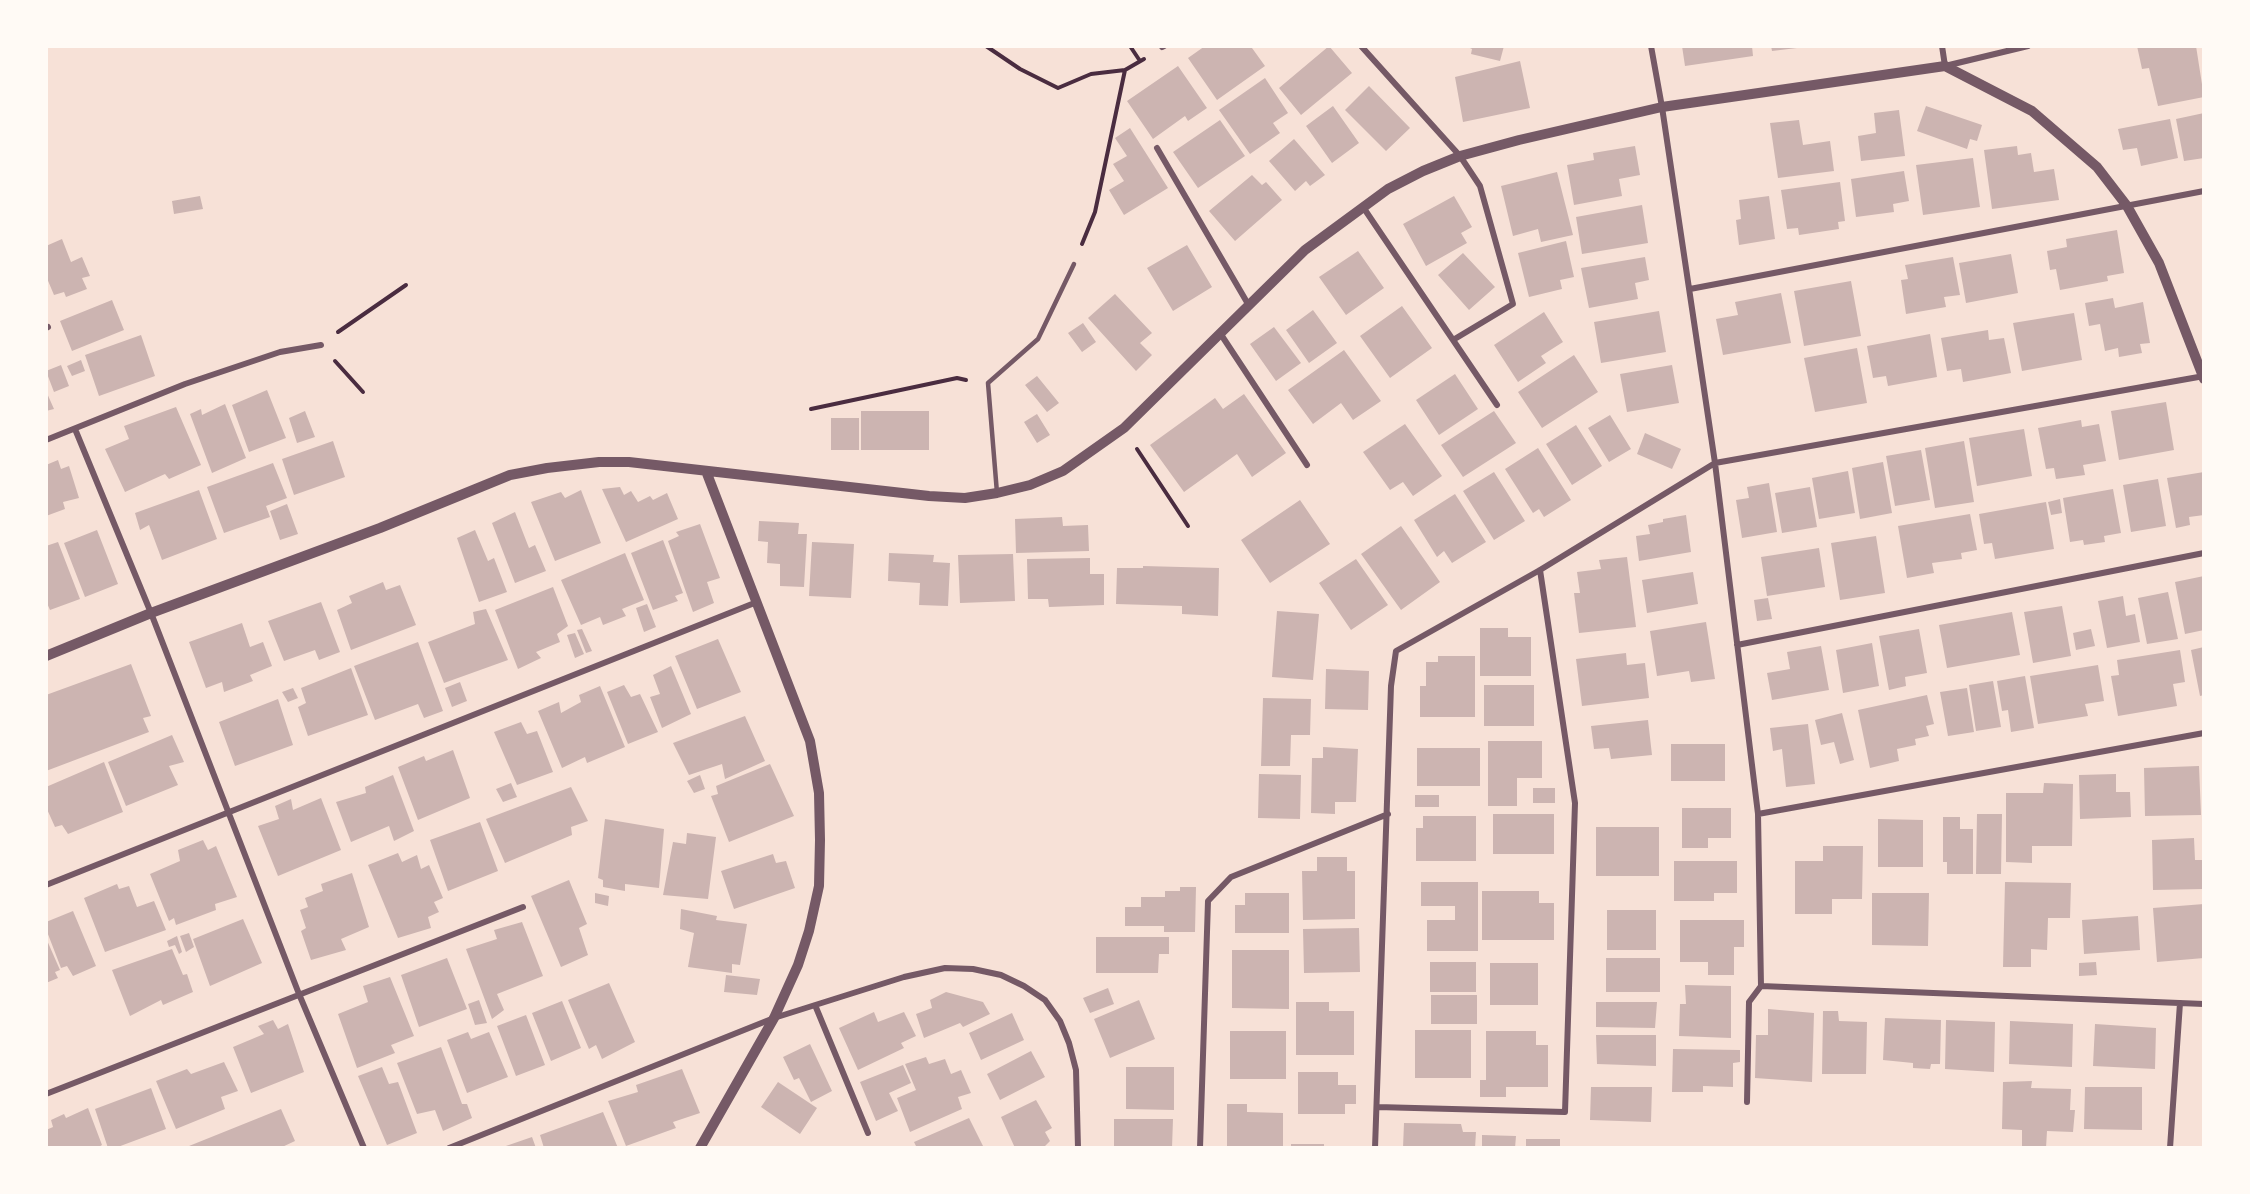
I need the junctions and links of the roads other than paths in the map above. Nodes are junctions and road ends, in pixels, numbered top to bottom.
1 (1361, 46) edge
2 (1651, 46) edge
3 (1942, 46) edge
4 (2028, 46) edge
5 (1945, 66) junction
6 (1662, 107) junction
7 (1157, 148) dead end
8 (1460, 156) junction
9 (2204, 191) edge
10 (1363, 206) junction
11 (2127, 206) junction
12 (1074, 264) road end
13 (1690, 289) junction
14 (1248, 304) junction
15 (1221, 333) junction
16 (1453, 340) junction
17 (321, 345) road end
18 (2203, 377) edge
19 (1497, 405) dead end
20 (75, 429) junction
21 (46, 440) edge
22 (1714, 463) junction
23 (1307, 465) dead end
24 (706, 471) junction
25 (997, 493) junction
26 (2204, 553) edge
27 (1540, 570) junction
28 (758, 602) junction
29 (151, 613) junction
30 (1737, 645) junction
31 (46, 656) edge
32 (2204, 733) edge
33 (229, 811) junction
34 (1388, 813) junction
35 (1758, 814) junction
36 (46, 885) edge
37 (523, 907) dead end
38 (1761, 986) junction
39 (299, 994) junction
40 (2180, 1003) junction
41 (2204, 1004) edge
42 (815, 1005) junction
43 (774, 1018) junction
44 (46, 1094) edge
45 (1747, 1102) dead end
46 (1377, 1107) junction
47 (868, 1133) dead end
48 (364, 1148) edge
49 (449, 1148) edge
50 (700, 1148) edge
51 (1078, 1148) edge
52 (1200, 1148) edge
53 (1375, 1148) edge
54 (2170, 1148) edge

1 - 8 street
2 - 6 street
3 - 5 street
4 - 5 street
5 - 6 street
5 - 11 street
6 - 8 street
6 - 13 street
7 - 14 street
8 - 10 street
8 - 16 street
9 - 11 street
10 - 14 street
10 - 16 street
11 - 13 street
11 - 18 street
12 - 25 lane
13 - 22 street
14 - 15 street
15 - 23 street
15 - 25 street
16 - 19 street
17 - 20 street
18 - 22 street
20 - 21 street
20 - 29 street
22 - 27 street
22 - 30 street
24 - 25 street
24 - 28 street
24 - 29 street
26 - 30 street
27 - 34 street
27 - 46 street
28 - 33 street
28 - 43 street
29 - 31 street
29 - 33 street
30 - 35 street
32 - 35 street
33 - 36 street
33 - 39 street
34 - 46 street
34 - 52 street
35 - 38 street
37 - 39 street
38 - 40 street
38 - 45 street
39 - 44 street
39 - 48 street
40 - 41 street
40 - 54 street
42 - 43 street
42 - 47 street
42 - 51 street
43 - 49 street
43 - 50 street
46 - 53 street

